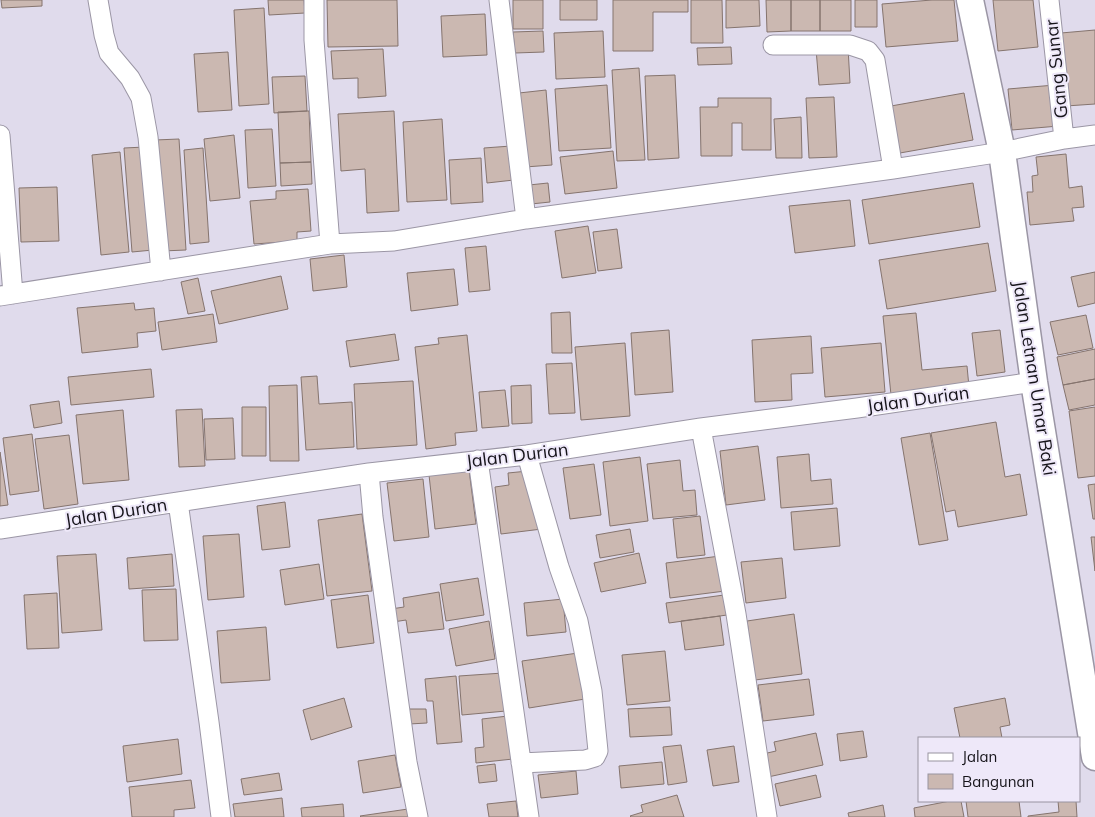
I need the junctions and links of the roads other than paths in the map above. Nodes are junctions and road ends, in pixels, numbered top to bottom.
1 (98, 0) edge
2 (314, 0) edge
3 (499, 0) edge
4 (970, 0) edge
5 (1049, 0) edge
6 (774, 44) dead end
7 (0, 134) edge
8 (1095, 135) edge
9 (1064, 138) junction
10 (1002, 152) junction
11 (893, 169) junction
12 (526, 219) junction
13 (330, 244) junction
14 (161, 270) junction
15 (6, 295) edge
16 (1034, 382) junction
17 (701, 428) junction
18 (527, 455) junction
19 (478, 460) junction
20 (369, 474) junction
21 (178, 502) junction
22 (0, 529) edge
23 (1095, 758) edge
24 (521, 763) junction
25 (220, 817) edge
26 (418, 817) edge
27 (529, 817) edge
28 (766, 817) edge

1 - 14 street
2 - 13 street
3 - 12 street
4 - 10 street, Jalan Letnan Umar Baki
5 - 9 street, Gang Sunar
6 - 11 street
7 - 15 street
8 - 9 street
9 - 10 street
10 - 11 street
10 - 16 street, Jalan Letnan Umar Baki
11 - 12 street
12 - 13 street
13 - 14 street
14 - 15 street
16 - 17 street, Jalan Durian
16 - 23 street, Jalan Letnan Umar Baki
17 - 18 street, Jalan Durian
17 - 28 street
18 - 19 street, Jalan Durian
18 - 24 street
19 - 20 street, Jalan Durian
19 - 24 street
20 - 21 street, Jalan Durian
20 - 26 street
21 - 22 street, Jalan Durian
21 - 25 street
24 - 27 street

